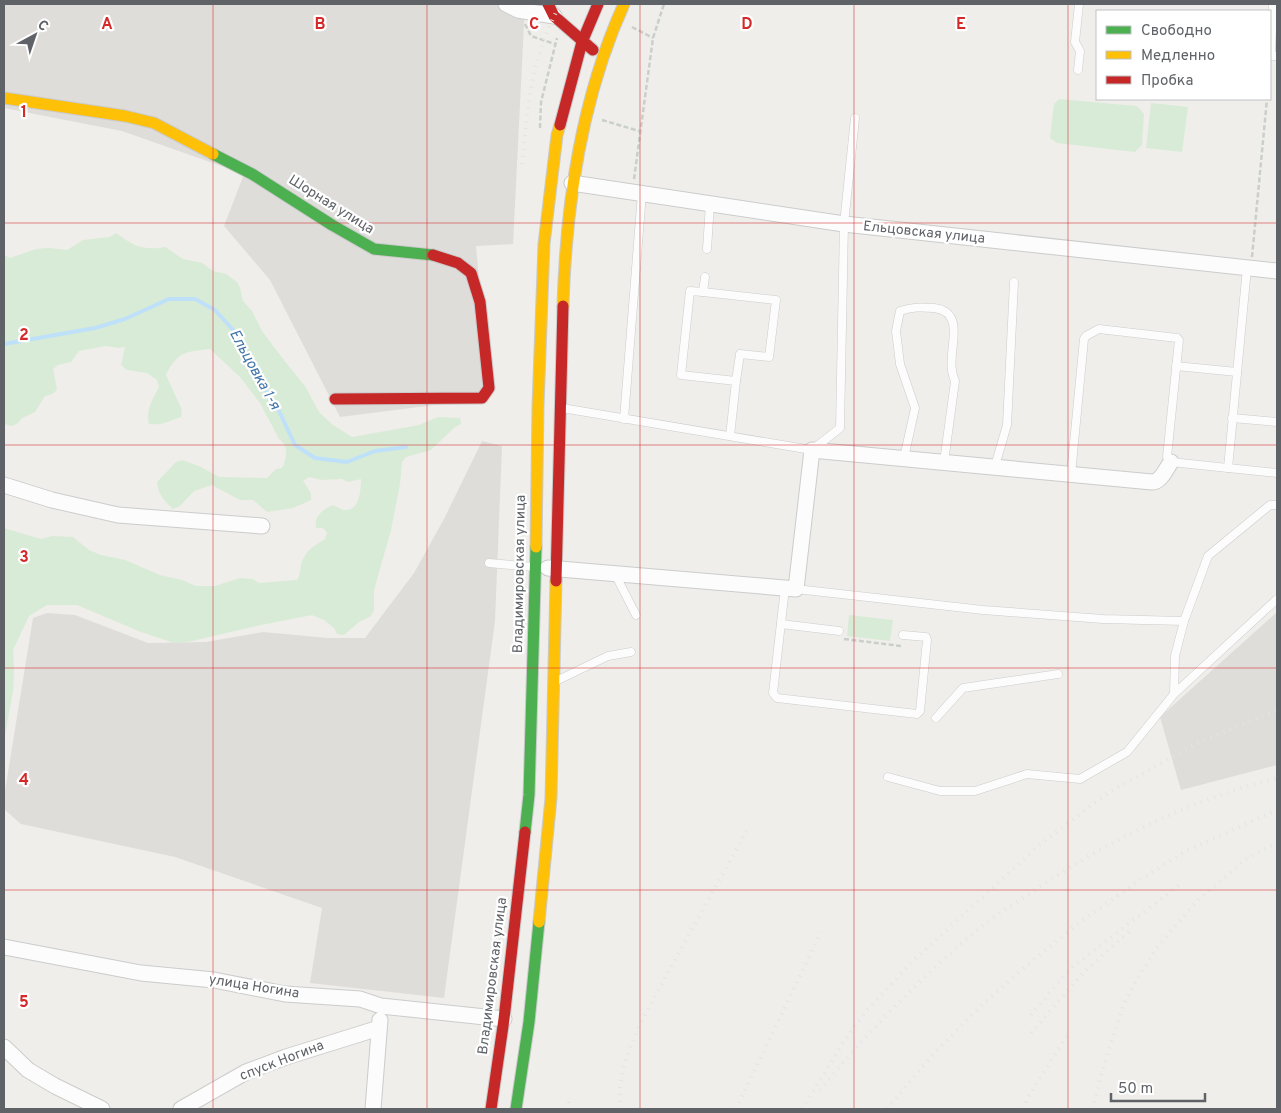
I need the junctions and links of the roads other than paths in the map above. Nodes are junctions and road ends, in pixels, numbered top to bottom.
1 (598, 4) edge
2 (624, 4) edge
3 (1079, 4) edge
4 (1274, 4) edge
5 (512, 7) edge
6 (555, 14) edge
7 (582, 42) junction
8 (601, 56) junction
9 (1277, 56) edge
10 (1078, 70) dead end
11 (4, 98) edge
12 (855, 118) dead end
13 (572, 183) junction
14 (642, 193) junction
15 (710, 204) junction
16 (844, 224) junction
17 (707, 249) dead end
18 (1249, 268) junction
19 (1277, 271) edge
20 (705, 277) dead end
21 (1014, 282) dead end
22 (703, 292) junction
23 (1176, 366) junction
24 (1237, 372) junction
25 (736, 380) junction
26 (335, 399) dead end
27 (561, 407) junction
28 (1232, 418) junction
29 (624, 419) junction
30 (1277, 422) edge
31 (730, 436) junction
32 (812, 450) junction
33 (904, 458) junction
34 (944, 462) junction
35 (1171, 462) junction
36 (995, 466) junction
37 (1228, 468) junction
38 (1277, 473) edge
39 (1070, 474) junction
40 (4, 485) edge
41 (1277, 505) edge
42 (262, 526) dead end
43 (489, 564) dead end
44 (536, 567) junction
45 (557, 569) junction
46 (615, 574) junction
47 (790, 589) junction
48 (1277, 599) edge
49 (636, 615) dead end
50 (1184, 621) junction
51 (781, 624) junction
52 (839, 631) road end
53 (903, 635) road end
54 (630, 652) dead end
55 (1058, 674) dead end
56 (554, 682) junction
57 (1174, 694) junction
58 (936, 718) dead end
59 (888, 777) dead end
60 (4, 947) edge
61 (381, 1006) junction
62 (504, 1019) junction
63 (379, 1028) junction
64 (4, 1047) edge
65 (188, 1108) edge
66 (102, 1109) edge
67 (373, 1109) edge
68 (491, 1109) edge
69 (516, 1109) edge

1 - 7 main road, Владимировская улица
2 - 8 main road
3 - 10 lane
4 - 9 lane
5 - 6 street
6 - 7 main road
7 - 8 main road
7 - 44 main road, Владимировская улица
8 - 13 main road
11 - 26 main road, Шорная улица
12 - 16 lane
13 - 14 street, Ельцовская улица
13 - 27 main road
14 - 15 street, Ельцовская улица
14 - 29 lane
15 - 16 street, Ельцовская улица
15 - 17 lane
16 - 18 street, Ельцовская улица
16 - 32 lane
18 - 19 street, Ельцовская улица
18 - 24 lane
20 - 22 lane
21 - 36 lane
22 - 25 lane
22 - 25 lane
23 - 24 lane
23 - 35 lane
23 - 39 lane
24 - 28 lane
25 - 31 lane
27 - 29 lane
27 - 45 main road
28 - 30 lane
28 - 37 lane
29 - 31 lane
31 - 32 lane
32 - 33 street
32 - 47 street
33 - 34 street
33 - 34 lane
34 - 36 street
35 - 37 lane
35 - 39 street
36 - 39 street
37 - 38 lane
40 - 42 street
41 - 50 lane
43 - 44 lane
44 - 45 street
44 - 62 main road, Владимировская улица
45 - 46 street
45 - 56 main road
46 - 47 street
46 - 49 lane
47 - 50 lane
47 - 51 lane
48 - 57 lane
50 - 57 lane
51 - 52 lane
51 - 53 lane
54 - 56 lane
55 - 58 lane
56 - 69 main road
57 - 59 lane
60 - 61 street, улица Ногина
61 - 62 street, улица Ногина
61 - 63 street
62 - 68 main road, Владимировская улица
63 - 65 street, спуск Ногина
63 - 67 street
64 - 66 street

